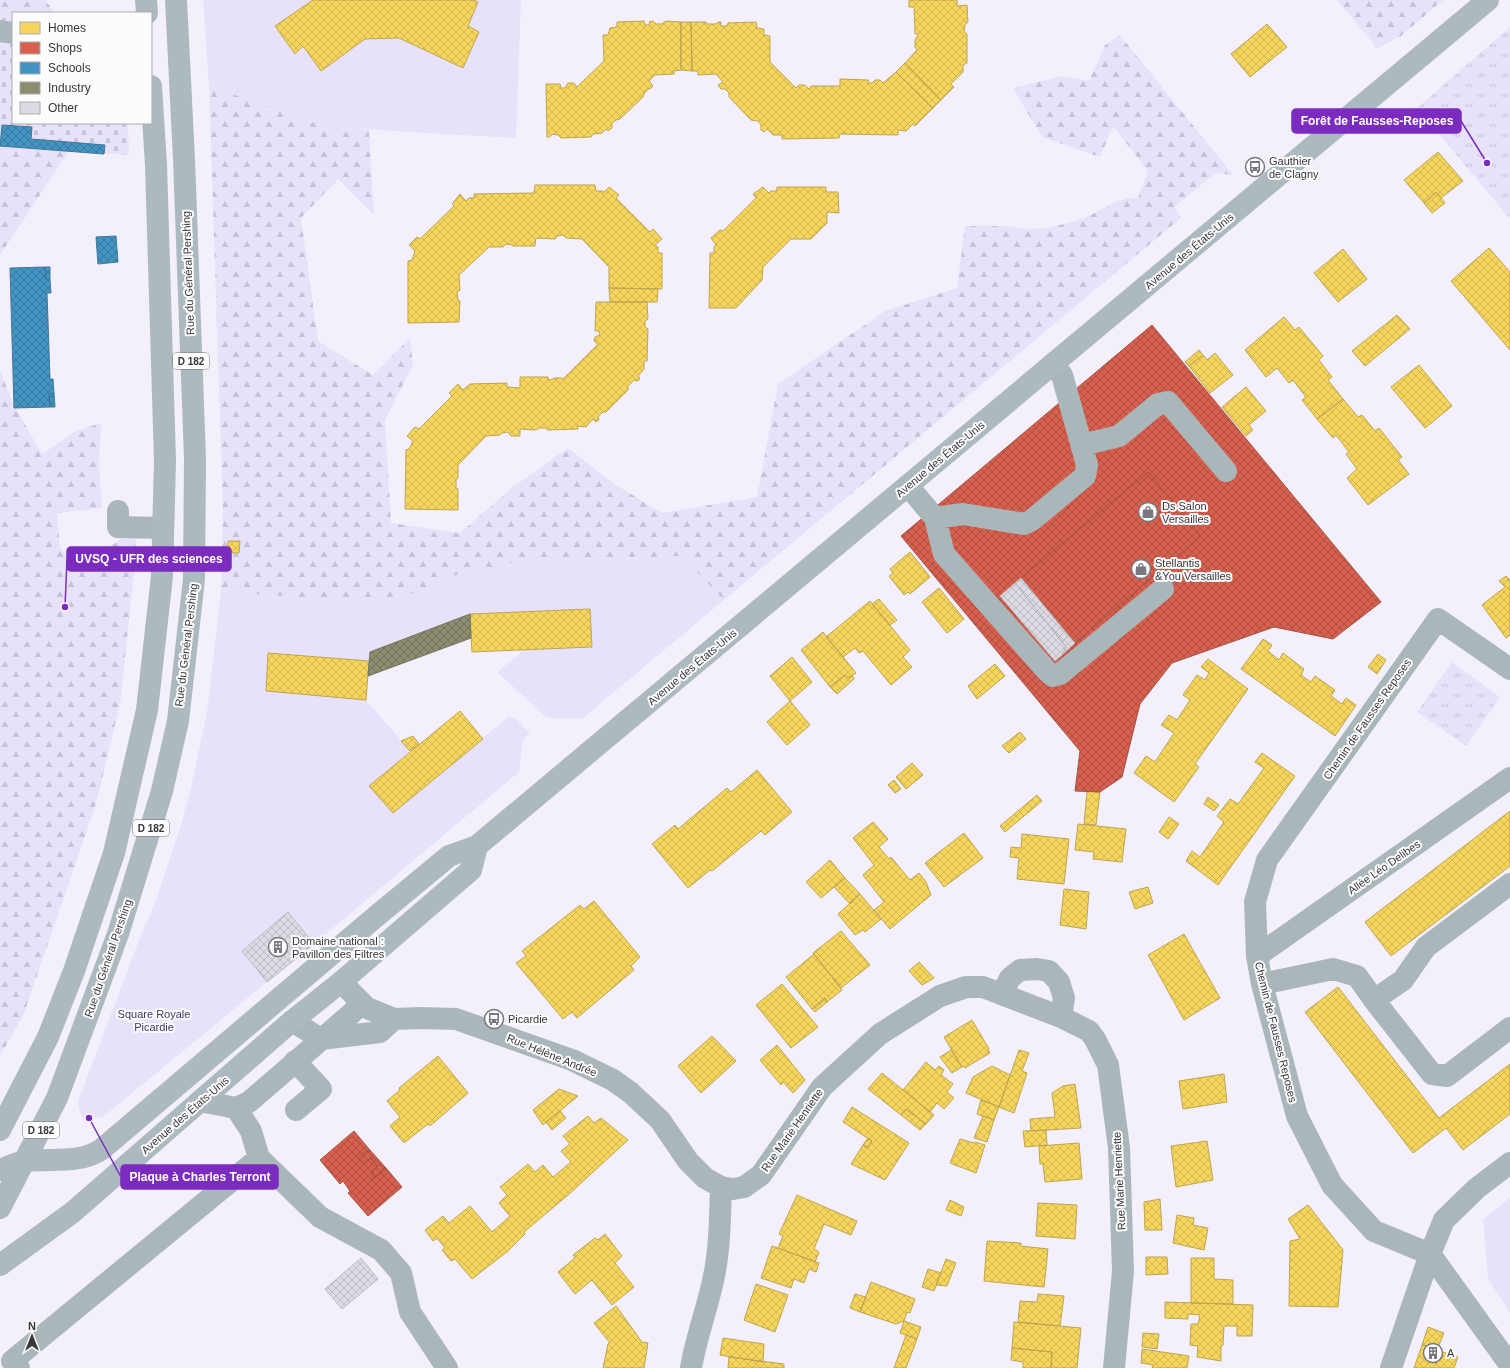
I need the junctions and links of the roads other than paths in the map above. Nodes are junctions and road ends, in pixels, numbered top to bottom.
1 (146, 0) edge
2 (176, 0) edge
3 (1488, 0) edge
4 (147, 12) edge
5 (0, 31) edge
6 (12, 33) edge
7 (152, 103) edge
8 (1052, 365) junction
9 (1082, 445) junction
10 (1226, 471) dead end
11 (908, 486) junction
12 (118, 511) dead end
13 (935, 518) junction
14 (163, 528) junction
15 (1163, 589) dead end
16 (1510, 669) edge
17 (1510, 778) edge
18 (477, 846) junction
19 (1510, 884) edge
20 (1257, 956) junction
21 (300, 981) junction
22 (341, 982) junction
23 (1262, 984) junction
24 (1002, 994) junction
25 (1374, 1000) junction
26 (362, 1003) junction
27 (1061, 1017) junction
28 (394, 1020) junction
29 (292, 1021) junction
30 (1510, 1028) edge
31 (321, 1039) junction
32 (295, 1061) junction
33 (200, 1101) junction
34 (236, 1108) junction
35 (296, 1110) dead end
36 (0, 1130) edge
37 (259, 1158) junction
38 (25, 1161) junction
39 (1510, 1163) edge
40 (0, 1170) edge
41 (721, 1187) junction
42 (0, 1208) edge
43 (1430, 1254) junction
44 (0, 1265) edge
45 (1510, 1365) edge
46 (19, 1368) edge
47 (446, 1368) edge
48 (691, 1368) edge
49 (1114, 1368) edge
50 (1391, 1368) edge

1 - 4 main road
2 - 38 main road, Rue du Général Pershing / D 182
3 - 8 main road, Avenue des États-Unis
5 - 6 street
7 - 14 main road, D 182
8 - 9 street
8 - 11 main road, Avenue des États-Unis
9 - 10 street
9 - 13 street
11 - 13 street
11 - 18 main road, Avenue des États-Unis
12 - 14 street
13 - 15 street
14 - 36 main road, D 182
16 - 20 street, Chemin de Fausses Reposes
17 - 20 street, Allée Léo Delibes
18 - 21 main road, Avenue des États-Unis
18 - 22 main road, Avenue des États-Unis
19 - 25 street
20 - 23 street, Chemin de Fausses Reposes
21 - 22 main road
21 - 29 main road
21 - 38 main road, Avenue des États-Unis
22 - 26 street, Rue Hélène Andrée
22 - 29 main road, Avenue des États-Unis
23 - 25 street
23 - 43 street, Chemin de Fausses Reposes
24 - 27 street, Rue Marie Henriette
24 - 27 street
24 - 41 street, Rue Marie Henriette
25 - 30 street
26 - 28 street, Rue Hélène Andrée
26 - 31 street
27 - 49 street, Rue Marie Henriette
28 - 31 street
28 - 41 street, Rue Hélène Andrée
29 - 31 street
29 - 33 main road, Avenue des États-Unis
31 - 32 street
32 - 34 street
32 - 35 street
33 - 34 street
33 - 44 main road, Avenue des États-Unis
34 - 37 street
37 - 46 street
37 - 47 street
38 - 40 main road, Avenue des États-Unis
38 - 42 main road, Rue du Général Pershing / D 182
39 - 43 street
41 - 48 street
43 - 45 street
43 - 50 street

